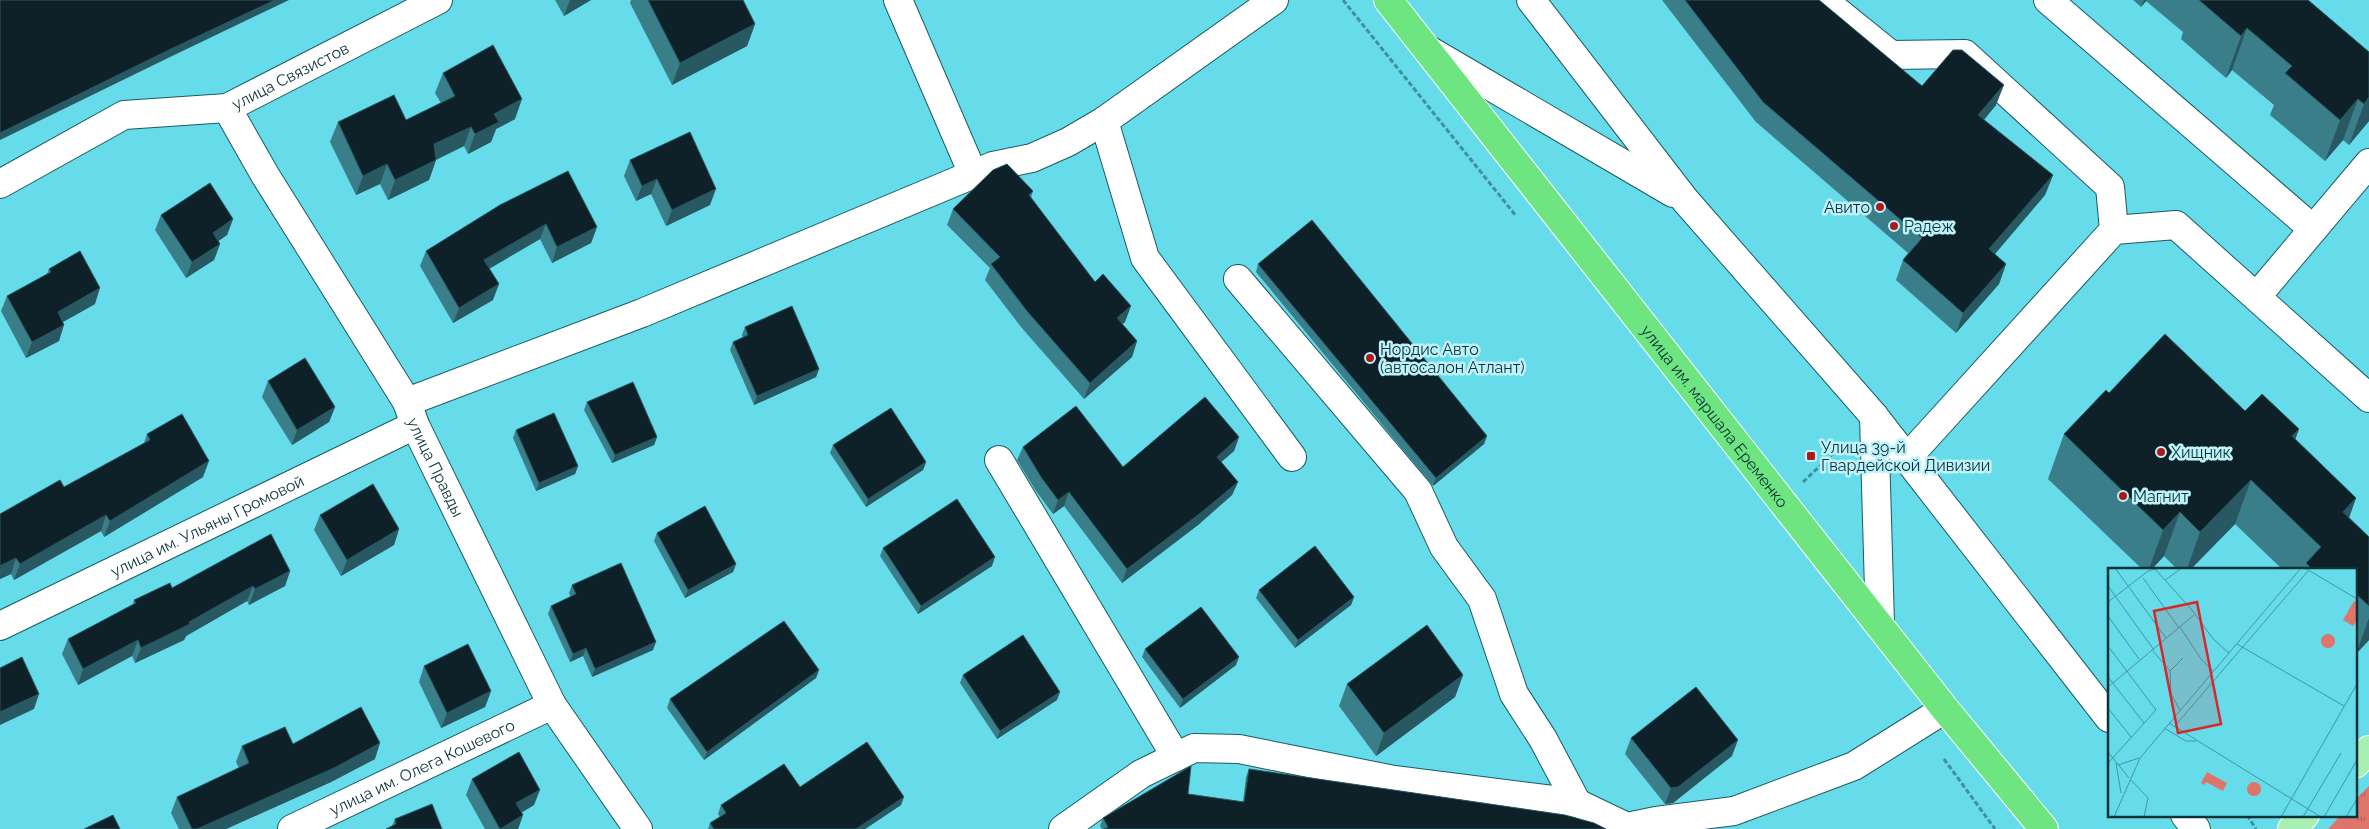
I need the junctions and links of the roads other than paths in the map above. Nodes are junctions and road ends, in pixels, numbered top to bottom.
1 (438, 0) edge
2 (898, 0) edge
3 (1274, 0) edge
4 (1388, 0) edge
5 (1531, 0) edge
6 (1823, 0) edge
7 (2048, 0) edge
8 (1427, 49) junction
9 (227, 108) junction
10 (1104, 121) junction
11 (2369, 163) edge
12 (973, 174) junction
13 (0, 184) edge
14 (1685, 200) junction
15 (2313, 229) junction
16 (2114, 230) junction
17 (1238, 279) dead end
18 (2257, 296) junction
19 (2369, 398) edge
20 (411, 413) junction
21 (1874, 416) junction
22 (1292, 457) dead end
23 (1907, 458) junction
24 (999, 460) dead end
25 (1880, 624) junction
26 (0, 626) edge
27 (552, 705) junction
28 (1945, 709) junction
29 (2108, 717) edge
30 (2369, 750) edge
31 (1176, 757) junction
32 (2356, 763) edge
33 (1577, 803) junction
34 (2186, 816) edge
35 (2305, 816) edge
36 (292, 829) edge
37 (638, 829) edge
38 (1063, 829) edge
39 (2044, 829) edge
40 (2196, 829) edge
41 (2292, 829) edge

1 - 9 street, улица Связистов
2 - 12 street
3 - 10 street, улица им. Ульяны Громовой
4 - 8 highway, улица им. маршала Еременко
5 - 14 street
6 - 16 street
7 - 15 street
8 - 14 street
8 - 25 highway, улица им. маршала Еременко
9 - 13 street, улица Связистов
9 - 20 street, улица Правды
10 - 12 street, улица им. Ульяны Громовой
10 - 22 street
11 - 15 street
12 - 20 street, улица им. Ульяны Громовой
14 - 21 street
15 - 18 street
16 - 18 street
16 - 23 street
17 - 33 street
18 - 19 street
20 - 26 street, улица им. Ульяны Громовой
20 - 27 street, улица Правды
21 - 23 street
21 - 25 street
23 - 29 street
24 - 31 street
25 - 28 highway, улица им. маршала Еременко
27 - 36 street, улица им. Олега Кошевого
27 - 37 street, улица Правды
28 - 33 street
28 - 39 highway, улица им. маршала Еременко
30 - 32 main road
31 - 33 street
31 - 38 street
34 - 40 street
35 - 41 main road

